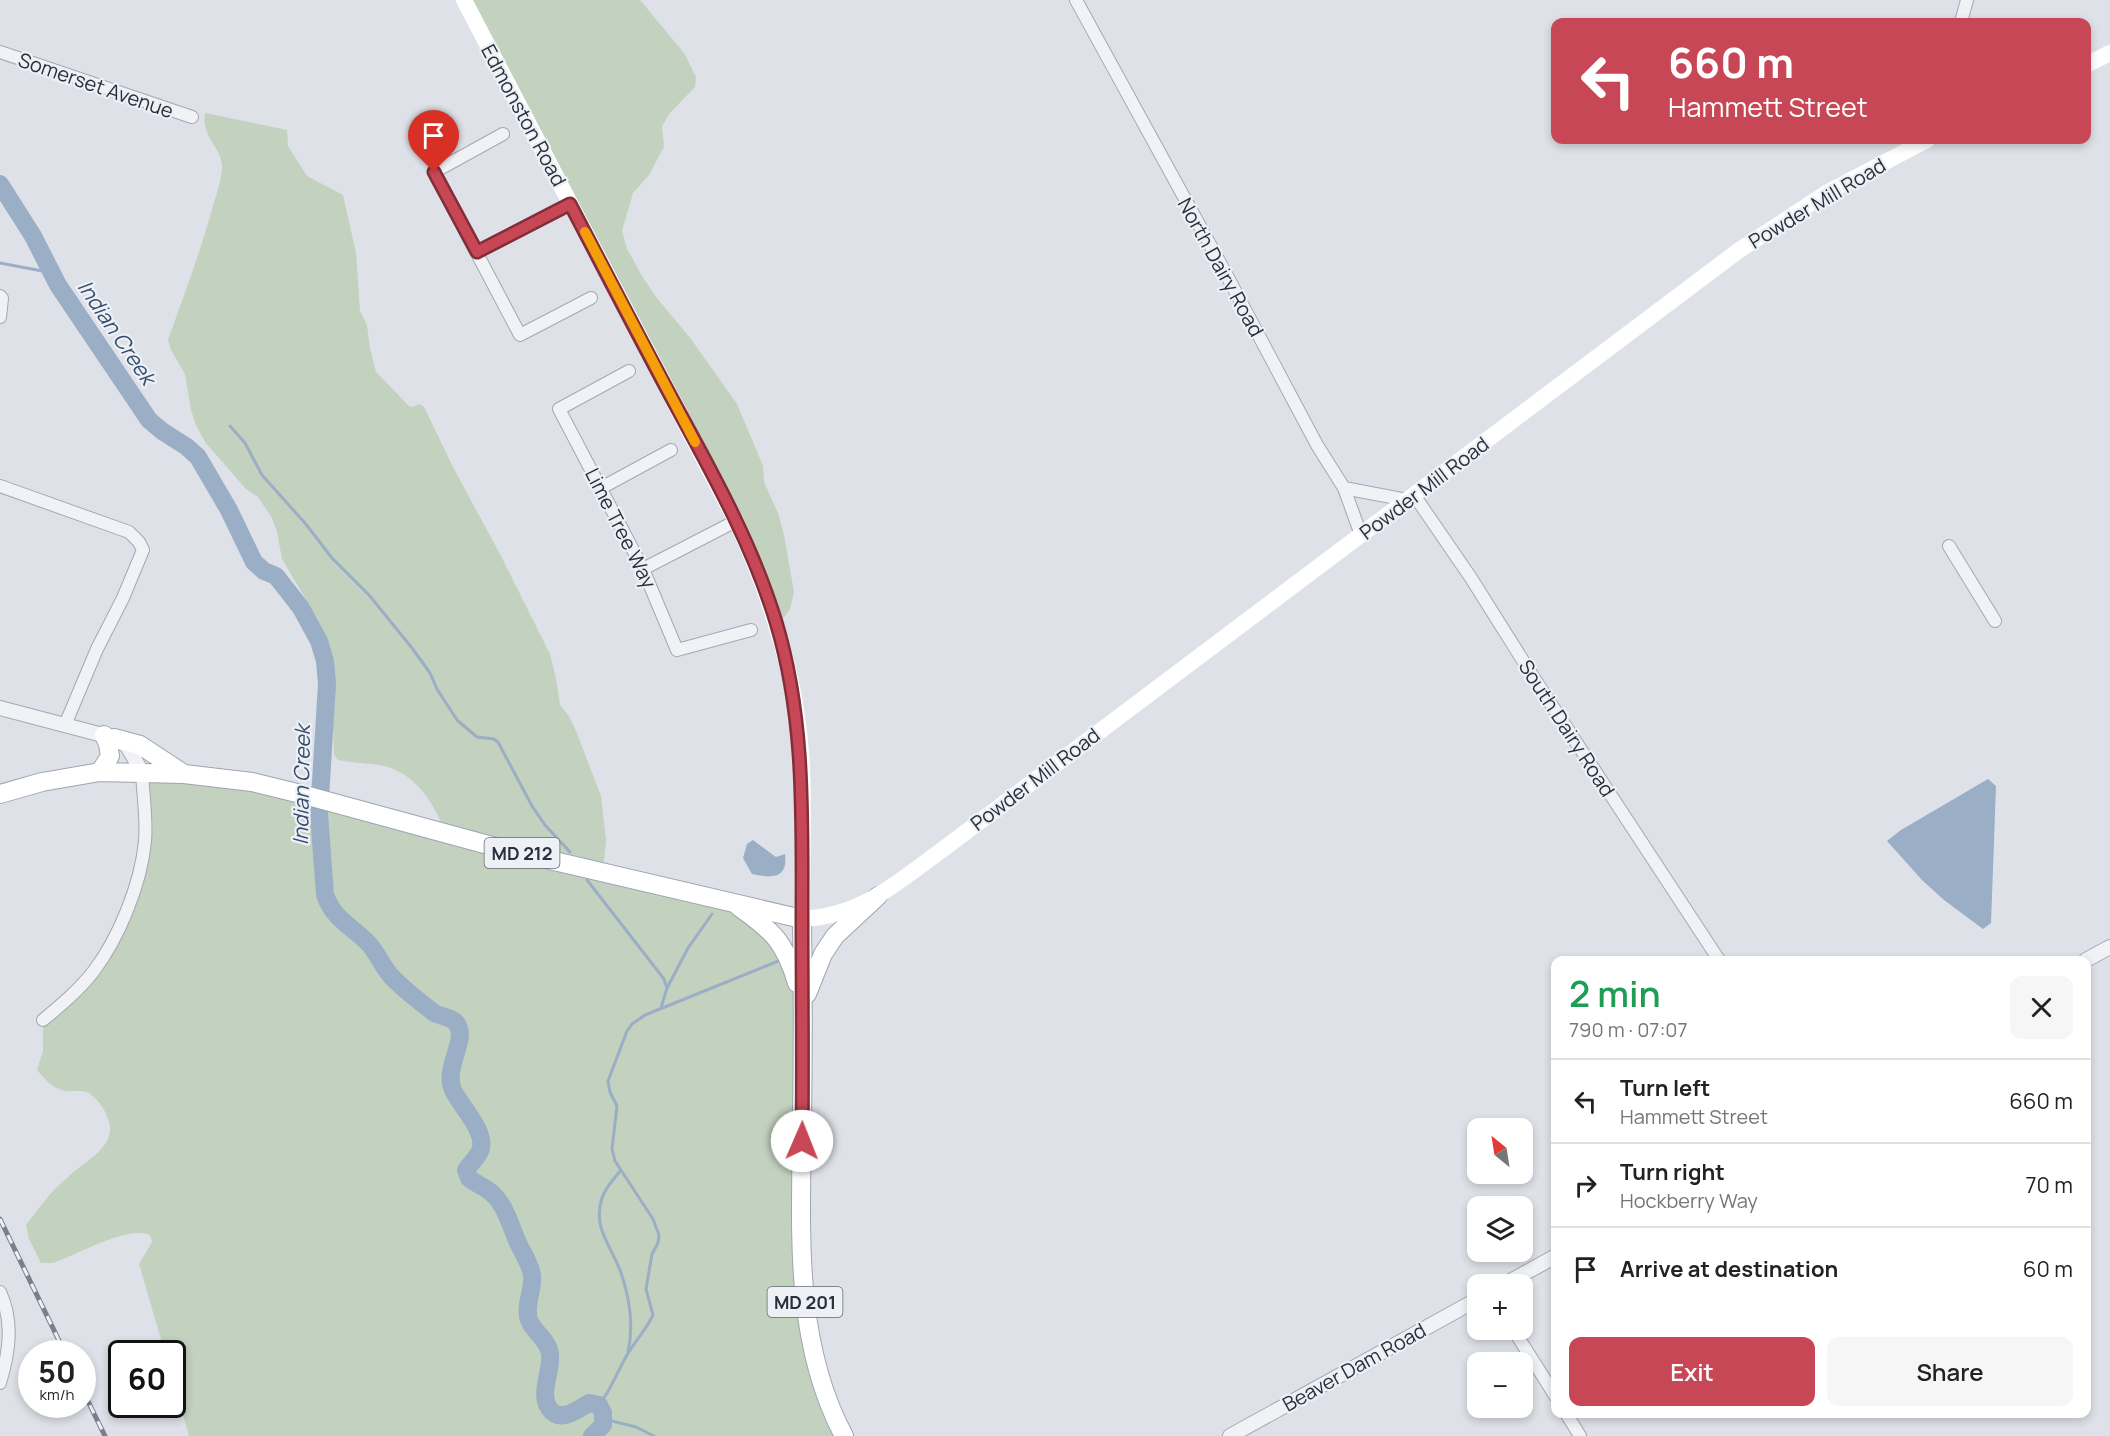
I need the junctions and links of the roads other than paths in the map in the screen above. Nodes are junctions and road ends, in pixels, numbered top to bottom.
1 (464, 0) edge
2 (1076, 0) edge
3 (1967, 0) edge
4 (1962, 18) edge
5 (0, 52) edge
6 (2110, 53) edge
7 (2091, 62) edge
8 (192, 117) dead end
9 (503, 134) dead end
10 (1919, 144) edge
11 (570, 204) junction
12 (477, 252) junction
13 (0, 296) edge
14 (591, 298) dead end
15 (0, 317) edge
16 (629, 371) dead end
17 (671, 450) dead end
18 (0, 486) edge
19 (601, 488) junction
20 (1344, 488) junction
21 (1411, 498) junction
22 (736, 521) junction
23 (1361, 535) junction
24 (1950, 546) dead end
25 (643, 569) junction
26 (1995, 621) dead end
27 (751, 630) dead end
28 (0, 708) edge
29 (65, 725) junction
30 (109, 736) junction
31 (100, 772) junction
32 (141, 772) junction
33 (184, 774) junction
34 (0, 794) edge
35 (878, 896) junction
36 (735, 904) junction
37 (802, 918) junction
38 (2110, 947) edge
39 (1716, 956) edge
40 (2091, 957) edge
41 (803, 1004) junction
42 (43, 1020) dead end
43 (1551, 1259) edge
44 (1523, 1274) edge
45 (0, 1293) edge
46 (1467, 1305) edge
47 (1520, 1340) edge
48 (0, 1383) edge
49 (1551, 1389) edge
50 (1569, 1418) edge
51 (844, 1436) edge
52 (1230, 1436) edge
53 (1580, 1436) edge

1 - 11 main road, Edmonston Road
2 - 20 street, North Dairy Road
3 - 4 street
5 - 8 street, Somerset Avenue
6 - 7 main road
9 - 12 street
10 - 21 main road, Powder Mill Road
11 - 12 street
11 - 22 main road, Edmonston Road
12 - 14 street
13 - 15 street
16 - 19 street, Lime Tree Way
17 - 19 street
18 - 29 street
19 - 25 street, Lime Tree Way
20 - 21 street
20 - 23 street, North Dairy Road
21 - 23 main road, Powder Mill Road
21 - 39 street, South Dairy Road
22 - 25 street
22 - 37 main road, Edmonston Road
23 - 35 main road, Powder Mill Road
24 - 26 street
25 - 27 street, Lime Tree Way
28 - 29 street
29 - 30 street
30 - 31 main road
30 - 32 street
30 - 33 main road
31 - 32 main road, Powder Mill Road / MD 212
31 - 34 main road, Powder Mill Road / MD 212
32 - 33 main road, Powder Mill Road / MD 212
32 - 42 street
33 - 36 main road, Powder Mill Road / MD 212
35 - 37 main road, Powder Mill Road
35 - 41 main road
36 - 37 main road, Powder Mill Road / MD 212
36 - 41 main road
37 - 41 main road, Edmonston Road / MD 201
38 - 40 street
41 - 51 main road, Edmonston Road / MD 201
43 - 44 street
45 - 48 street
46 - 52 street, Beaver Dam Road
47 - 49 street
50 - 53 street

